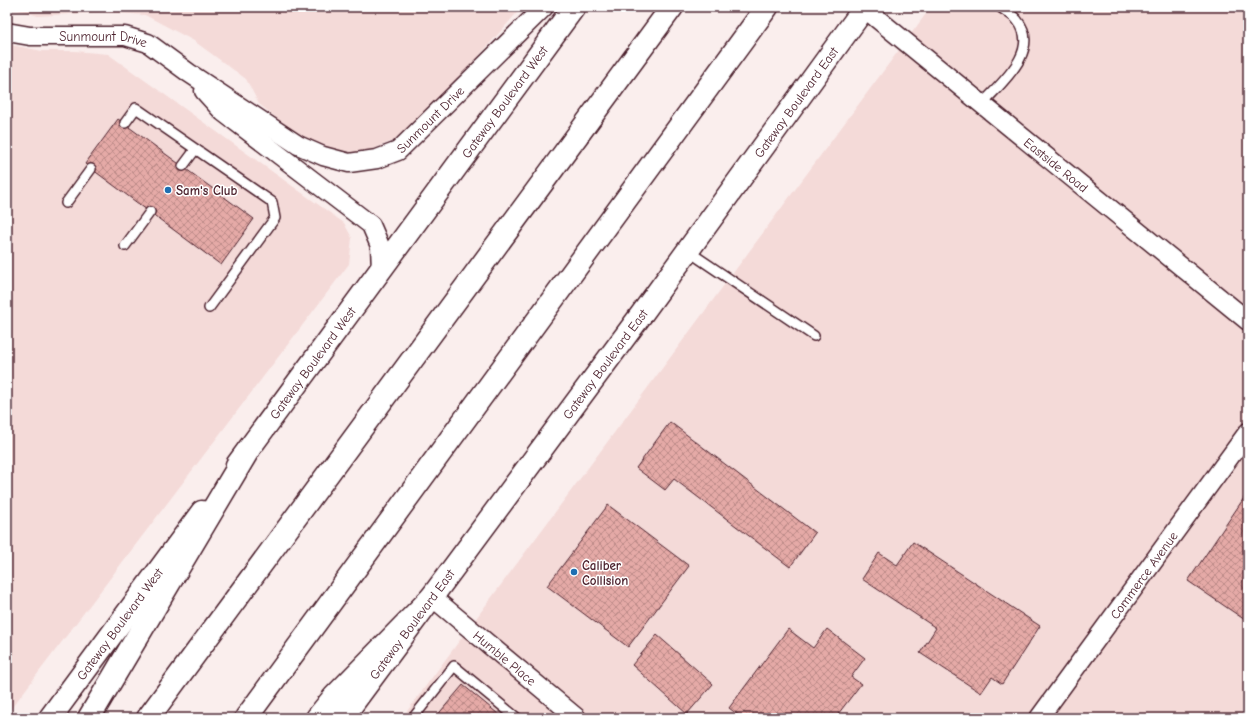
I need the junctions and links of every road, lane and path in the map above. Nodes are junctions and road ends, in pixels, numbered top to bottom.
1 (544, 7) edge
2 (574, 7) edge
3 (672, 7) edge
4 (767, 7) edge
5 (864, 7) edge
6 (1000, 7) edge
7 (7, 32) edge
8 (189, 73) junction
9 (982, 104) junction
10 (125, 123) dead end
11 (195, 150) junction
12 (183, 166) dead end
13 (91, 169) dead end
14 (66, 203) dead end
15 (150, 212) dead end
16 (125, 246) dead end
17 (688, 251) junction
18 (381, 270) junction
19 (209, 308) dead end
20 (1248, 321) edge
21 (814, 336) dead end
22 (1248, 432) edge
23 (249, 449) junction
24 (432, 597) junction
25 (50, 718) edge
26 (89, 718) edge
27 (148, 718) edge
28 (246, 718) edge
29 (317, 718) edge
30 (342, 718) edge
31 (413, 718) edge
32 (517, 718) edge
33 (577, 718) edge
34 (1039, 718) edge

1 - 8 street, Sunmount Drive
2 - 18 main road, Gateway Boulevard West
3 - 27 main road
4 - 28 main road
5 - 9 street, Eastside Road
5 - 17 main road, Gateway Boulevard East
6 - 9 lane
7 - 8 street, Sunmount Drive
8 - 18 street, Sunmount Drive
9 - 20 street, Eastside Road
10 - 11 lane
11 - 12 lane
11 - 19 lane
13 - 14 lane
15 - 16 lane
17 - 21 lane
17 - 24 main road, Gateway Boulevard East
18 - 23 main road, Gateway Boulevard West
22 - 34 street, Commerce Avenue
23 - 25 main road, Gateway Boulevard West
23 - 26 main road
24 - 29 main road
24 - 30 main road, Gateway Boulevard East
24 - 33 street, Humble Place
31 - 32 lane

